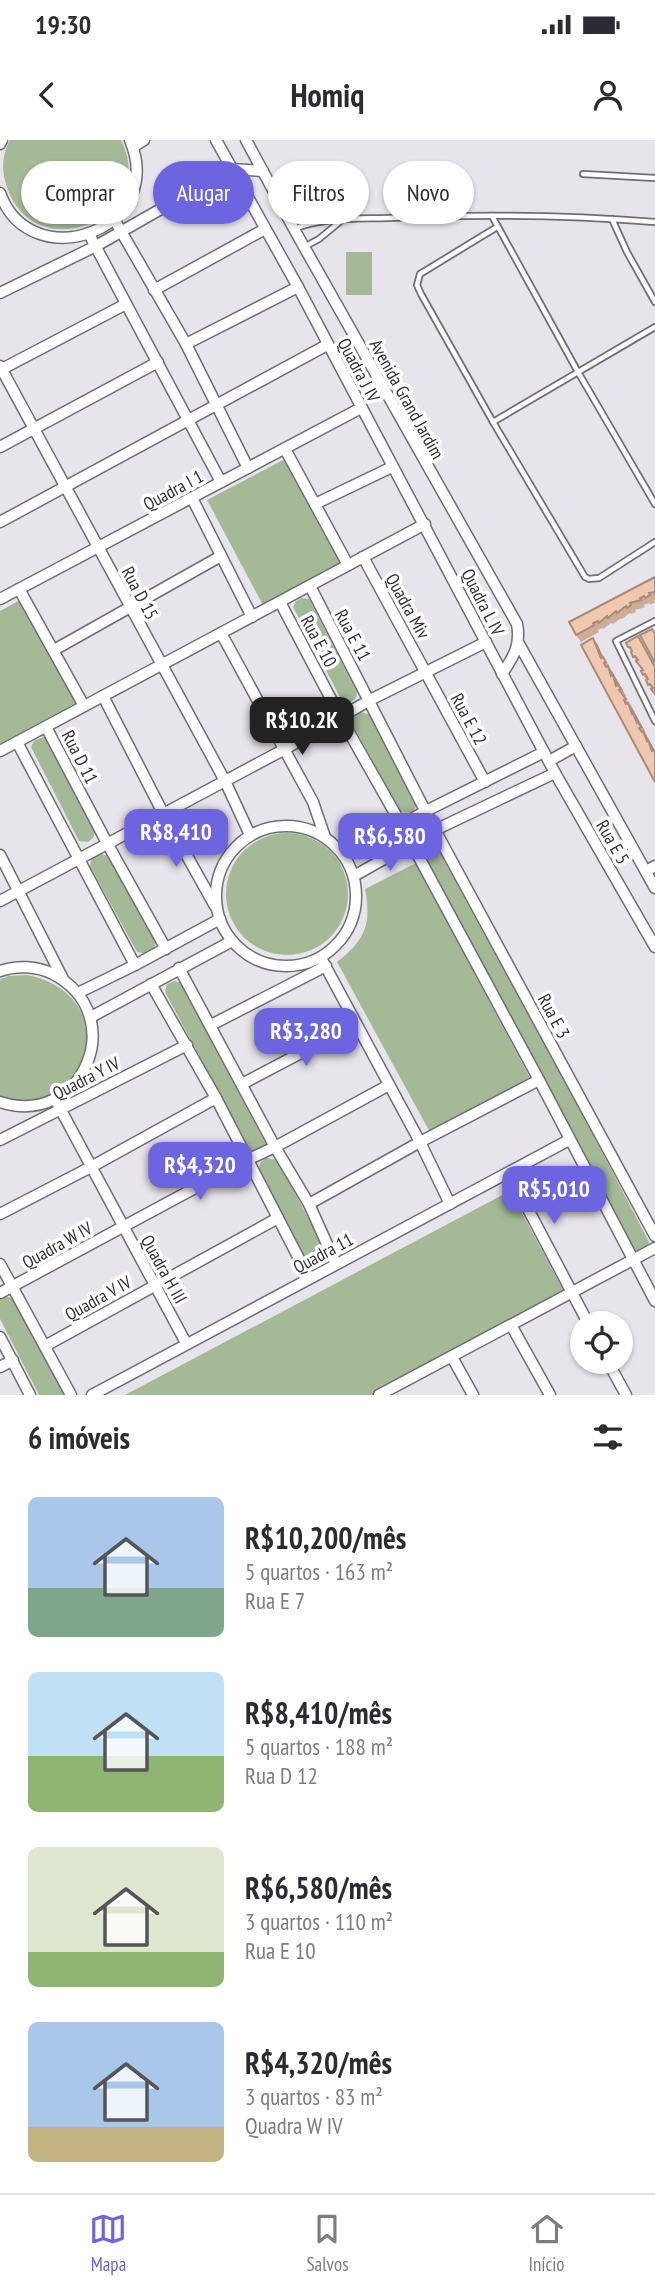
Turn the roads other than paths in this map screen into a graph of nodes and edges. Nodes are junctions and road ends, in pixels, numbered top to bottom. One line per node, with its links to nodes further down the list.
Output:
1 (144, 140): 4 (street)
2 (216, 140): 6 (street, Quadra J IV)
3 (246, 140): 8 (street, Avenida Grand Jardim)
4 (131, 143): 5 (street)
5 (134, 161)
6 (227, 161)
7 (254, 170): 8 (street)
8 (263, 171): 25 (street, Avenida Grand Jardim)
9 (583, 174): 10 (lane)
10 (655, 178)
11 (0, 193): 13 (street)
12 (254, 210): 24 (street, Quadra J IV)
13 (5, 213): 27 (street)
14 (153, 213): 26 (street)
15 (492, 216): 16 (lane); 17 (lane); 23 (lane)
16 (369, 219)
17 (611, 219): 18 (lane); 33 (lane)
18 (655, 222)
19 (106, 224): 27 (street)
20 (117, 224): 26 (street)
21 (306, 224): 25 (lane)
22 (338, 224): 29 (lane)
23 (497, 227): 40 (lane); 44 (lane)
24 (265, 229): 30 (street, Quadra J IV); 31 (street)
25 (294, 229): 29 (street, Avenida Grand Jardim)
26 (121, 231): 28 (street); 31 (street)
27 (89, 234): 28 (street)
28 (96, 246): 32 (street); 34 (street)
29 (304, 247): 71 (street, Avenida Grand Jardim)
30 (298, 287): 36 (street); 37 (street, Quadra J IV)
31 (154, 290): 36 (street)
32 (0, 293)
33 (655, 302)
34 (126, 304): 38 (street); 39 (street)
35 (655, 327): 40 (lane)
36 (186, 344): 41 (street)
37 (327, 345): 41 (street); 42 (street, Quadra J IV)
38 (158, 362): 43 (street); 45 (street)
39 (1, 368): 45 (street, Rua D 15)
40 (578, 372): 44 (lane); 54 (lane)
41 (217, 405): 43 (street); 49 (street)
42 (362, 408): 47 (street, Quadra I 1); 48 (street, Quadra J IV)
43 (188, 421): 50 (street); 51 (street)
44 (493, 422): 57 (lane)
45 (34, 428): 46 (street); 51 (street, Rua D 15)
46 (0, 447)
47 (285, 449): 49 (street, Quadra I 1); 53 (street)
48 (392, 467): 53 (street); 56 (street, Quadra L IV)
49 (248, 468): 50 (street, Quadra I 1)
50 (222, 482): 52 (street, Quadra I 1)
51 (66, 486): 55 (street); 58 (street, Rua D 15)
52 (192, 498): 58 (street, Quadra I 1); 59 (street)
53 (315, 504): 61 (street)
54 (655, 504)
55 (0, 522)
56 (425, 524): 60 (street); 70 (street, Quadra L IV)
57 (655, 542)
58 (97, 548): 63 (street, Quadra I 1); 66 (street, Rua D 15)
59 (221, 556): 66 (street); 67 (street)
60 (363, 557): 61 (street); 74 (street, Quadra Miv)
61 (348, 565): 62 (street)
62 (310, 586): 65 (street); 77 (street, Rua E 11)
63 (19, 589): 64 (street, Quadra I 1); 72 (street)
64 (0, 599)
65 (280, 601): 67 (street); 79 (street, Rua E 10)
66 (129, 606): 72 (street); 73 (street, Rua D 15)
67 (252, 617): 69 (street)
68 (655, 621): 80 (lane)
69 (221, 633): 73 (street); 84 (street)
70 (486, 642): 74 (street); 75 (street, Quadra L IV)
71 (519, 644): 75 (street); 83 (street, Avenida Grand Jardim)
72 (54, 650): 78 (street)
73 (160, 666): 76 (street); 88 (street, Rua D 15)
74 (426, 671): 77 (street); 89 (street, Rua E 12)
75 (502, 674): 86 (street, Quadra L IV)
76 (103, 696): 78 (street); 91 (street)
77 (370, 700): 79 (street); 90 (street, Rua E 11)
78 (84, 706): 81 (street)
79 (341, 718): 84 (street); 92 (street, Rua E 10)
80 (655, 721)
81 (46, 727): 82 (street); 96 (street, Rua D 11)
82 (17, 742): 85 (street); 100 (street)
83 (576, 746): 86 (street); 101 (street, Avenida Grand Jardim)
84 (285, 749): 88 (street); 95 (street)
85 (0, 751)
86 (547, 756): 87 (street, Rua E 5); 89 (street)
87 (555, 773): 93 (street); 108 (street, Rua E 5)
88 (225, 781): 91 (street); 94 (street, Rua D 15)
89 (485, 782): 90 (street)
90 (426, 811): 92 (street); 93 (street, Rua E 3)
91 (163, 813): 96 (street); 106 (street)
92 (401, 824): 97 (street, Rua E 10); 99 (street)
93 (435, 830): 97 (street); 139 (street, Rua E 3)
94 (250, 835): 95 (street); 106 (street)
95 (325, 837): 99 (street)
96 (107, 843): 100 (street); 109 (street, Rua D 11)
97 (411, 843): 102 (street); 121 (street, Rua E 10)
98 (0, 855): 104 (street)
99 (344, 856): 102 (street)
100 (78, 858): 104 (street); 111 (street)
101 (650, 869): 103 (street, Avenida Grand Jardim)
102 (354, 876): 110 (street)
103 (655, 888)
104 (20, 891): 105 (street); 114 (street)
105 (0, 901)
106 (218, 914): 107 (street); 109 (street)
107 (232, 941): 110 (street); 112 (street)
108 (655, 947)
109 (166, 949): 111 (street)
110 (324, 962): 118 (street); 119 (street)
111 (135, 965): 116 (street)
112 (179, 968): 115 (street); 119 (street)
113 (0, 971): 114 (street)
114 (64, 980): 116 (street)
115 (152, 984): 117 (street); 120 (street)
116 (78, 993): 117 (street)
117 (91, 1017): 126 (street)
118 (356, 1024): 122 (street); 123 (street)
119 (211, 1025): 122 (street)
120 (187, 1045): 124 (street); 126 (street, Quadra Y IV)
121 (539, 1080): 128 (street, Rua E 10); 129 (street)
122 (242, 1084): 130 (street)
123 (389, 1085): 129 (street); 130 (street, Quadra W IV)
124 (216, 1098): 131 (street); 132 (street)
125 (0, 1102): 126 (street)
126 (58, 1104): 127 (street, Quadra Y IV); 132 (street, Quadra H III)
127 (0, 1140)
128 (569, 1140): 133 (street, Quadra 11); 141 (street, Rua E 10)
129 (420, 1142): 134 (street); 135 (street)
130 (275, 1147): 131 (street, Quadra W IV); 134 (street)
131 (247, 1160): 137 (street); 138 (street, Quadra W IV)
132 (91, 1167): 136 (street); 138 (street, Quadra H III)
133 (509, 1173): 135 (street, Quadra 11); 148 (street)
134 (309, 1204): 143 (street)
135 (450, 1204): 143 (street, Quadra 11)
136 (0, 1214)
137 (278, 1218): 144 (street); 145 (street, Quadra V IV)
138 (122, 1227): 145 (street, Quadra H III); 146 (street, Quadra W IV)
139 (655, 1236)
140 (655, 1248): 141 (street)
141 (634, 1259): 148 (street); 149 (street, Rua E 10)
142 (0, 1264): 146 (street)
143 (337, 1264): 144 (street, Quadra 11)
144 (309, 1278): 153 (street, Quadra 11)
145 (155, 1285): 153 (street, Quadra H III); 154 (street, Quadra V IV)
146 (13, 1288): 147 (street, Quadra W IV); 154 (street)
147 (0, 1293)
148 (571, 1293): 150 (street); 151 (street)
149 (655, 1300)
150 (581, 1311)
151 (511, 1325): 155 (street); 165 (street)
152 (0, 1336): 156 (street)
153 (186, 1343): 162 (street, Quadra 11)
154 (44, 1346): 161 (street)
155 (452, 1357): 159 (street); 164 (street)
156 (13, 1360): 157 (street); 160 (street)
157 (0, 1367)
158 (615, 1374): 166 (street)
159 (398, 1391): 163 (street)
160 (30, 1395)
161 (71, 1395)
162 (92, 1395)
163 (379, 1395)
164 (473, 1395)
165 (550, 1395)
166 (626, 1395)

